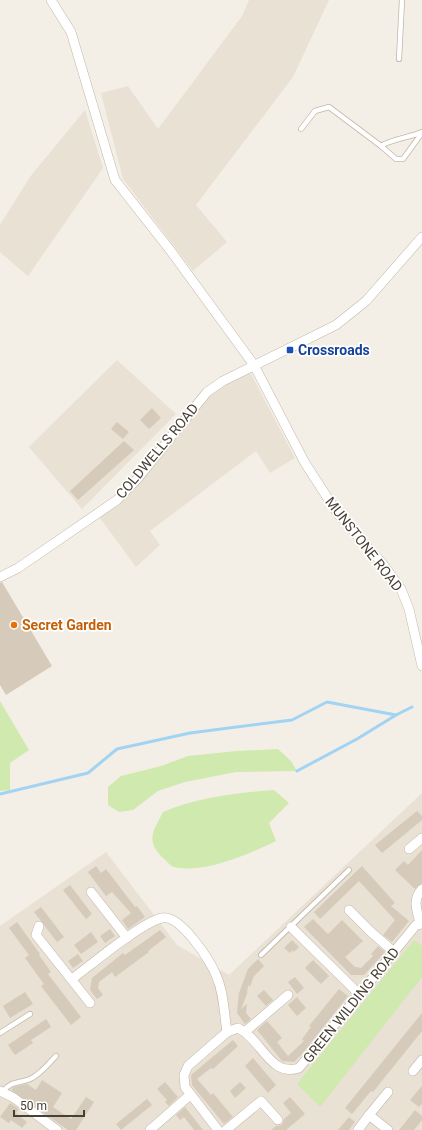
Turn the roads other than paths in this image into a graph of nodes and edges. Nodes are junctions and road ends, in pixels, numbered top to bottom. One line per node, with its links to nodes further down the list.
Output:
1 (51, 0): 8 (street, MUNSTONE ROAD)
2 (402, 0): 3 (lane)
3 (398, 59)
4 (301, 128): 6 (lane)
5 (422, 133): 6 (lane); 6 (lane)
6 (382, 146)
7 (422, 237): 8 (street, COLDWELLS ROAD)
8 (254, 365): 9 (street, COLDWELLS ROAD); 10 (street, MUNSTONE ROAD)
9 (0, 577)
10 (422, 666)
11 (422, 838): 12 (street)
12 (409, 848)
13 (349, 870): 19 (lane)
14 (422, 889): 17 (street)
15 (91, 892): 20 (street)
16 (349, 910): 21 (street)
17 (421, 924): 21 (street, GREEN WILDING ROAD)
18 (39, 926): 23 (street)
19 (291, 927): 22 (lane); 24 (street)
20 (128, 938): 23 (street); 29 (street)
21 (394, 952): 24 (street, GREEN WILDING ROAD)
22 (262, 955)
23 (72, 979): 26 (street)
24 (359, 994): 28 (street, GREEN WILDING ROAD)
25 (288, 995): 28 (street)
26 (90, 1003)
27 (30, 1014): 30 (lane)
28 (246, 1031): 29 (street)
29 (226, 1032): 36 (street)
30 (0, 1033)
31 (56, 1056): 34 (lane)
32 (422, 1060): 33 (street)
33 (413, 1071)
34 (1, 1091): 39 (street)
35 (388, 1092): 37 (street)
36 (190, 1095): 40 (street); 41 (street)
37 (369, 1115): 43 (street); 44 (street)
38 (278, 1120): 42 (street)
39 (57, 1130)
40 (150, 1130)
41 (218, 1130)
42 (226, 1130)
43 (358, 1130)
44 (388, 1130)

